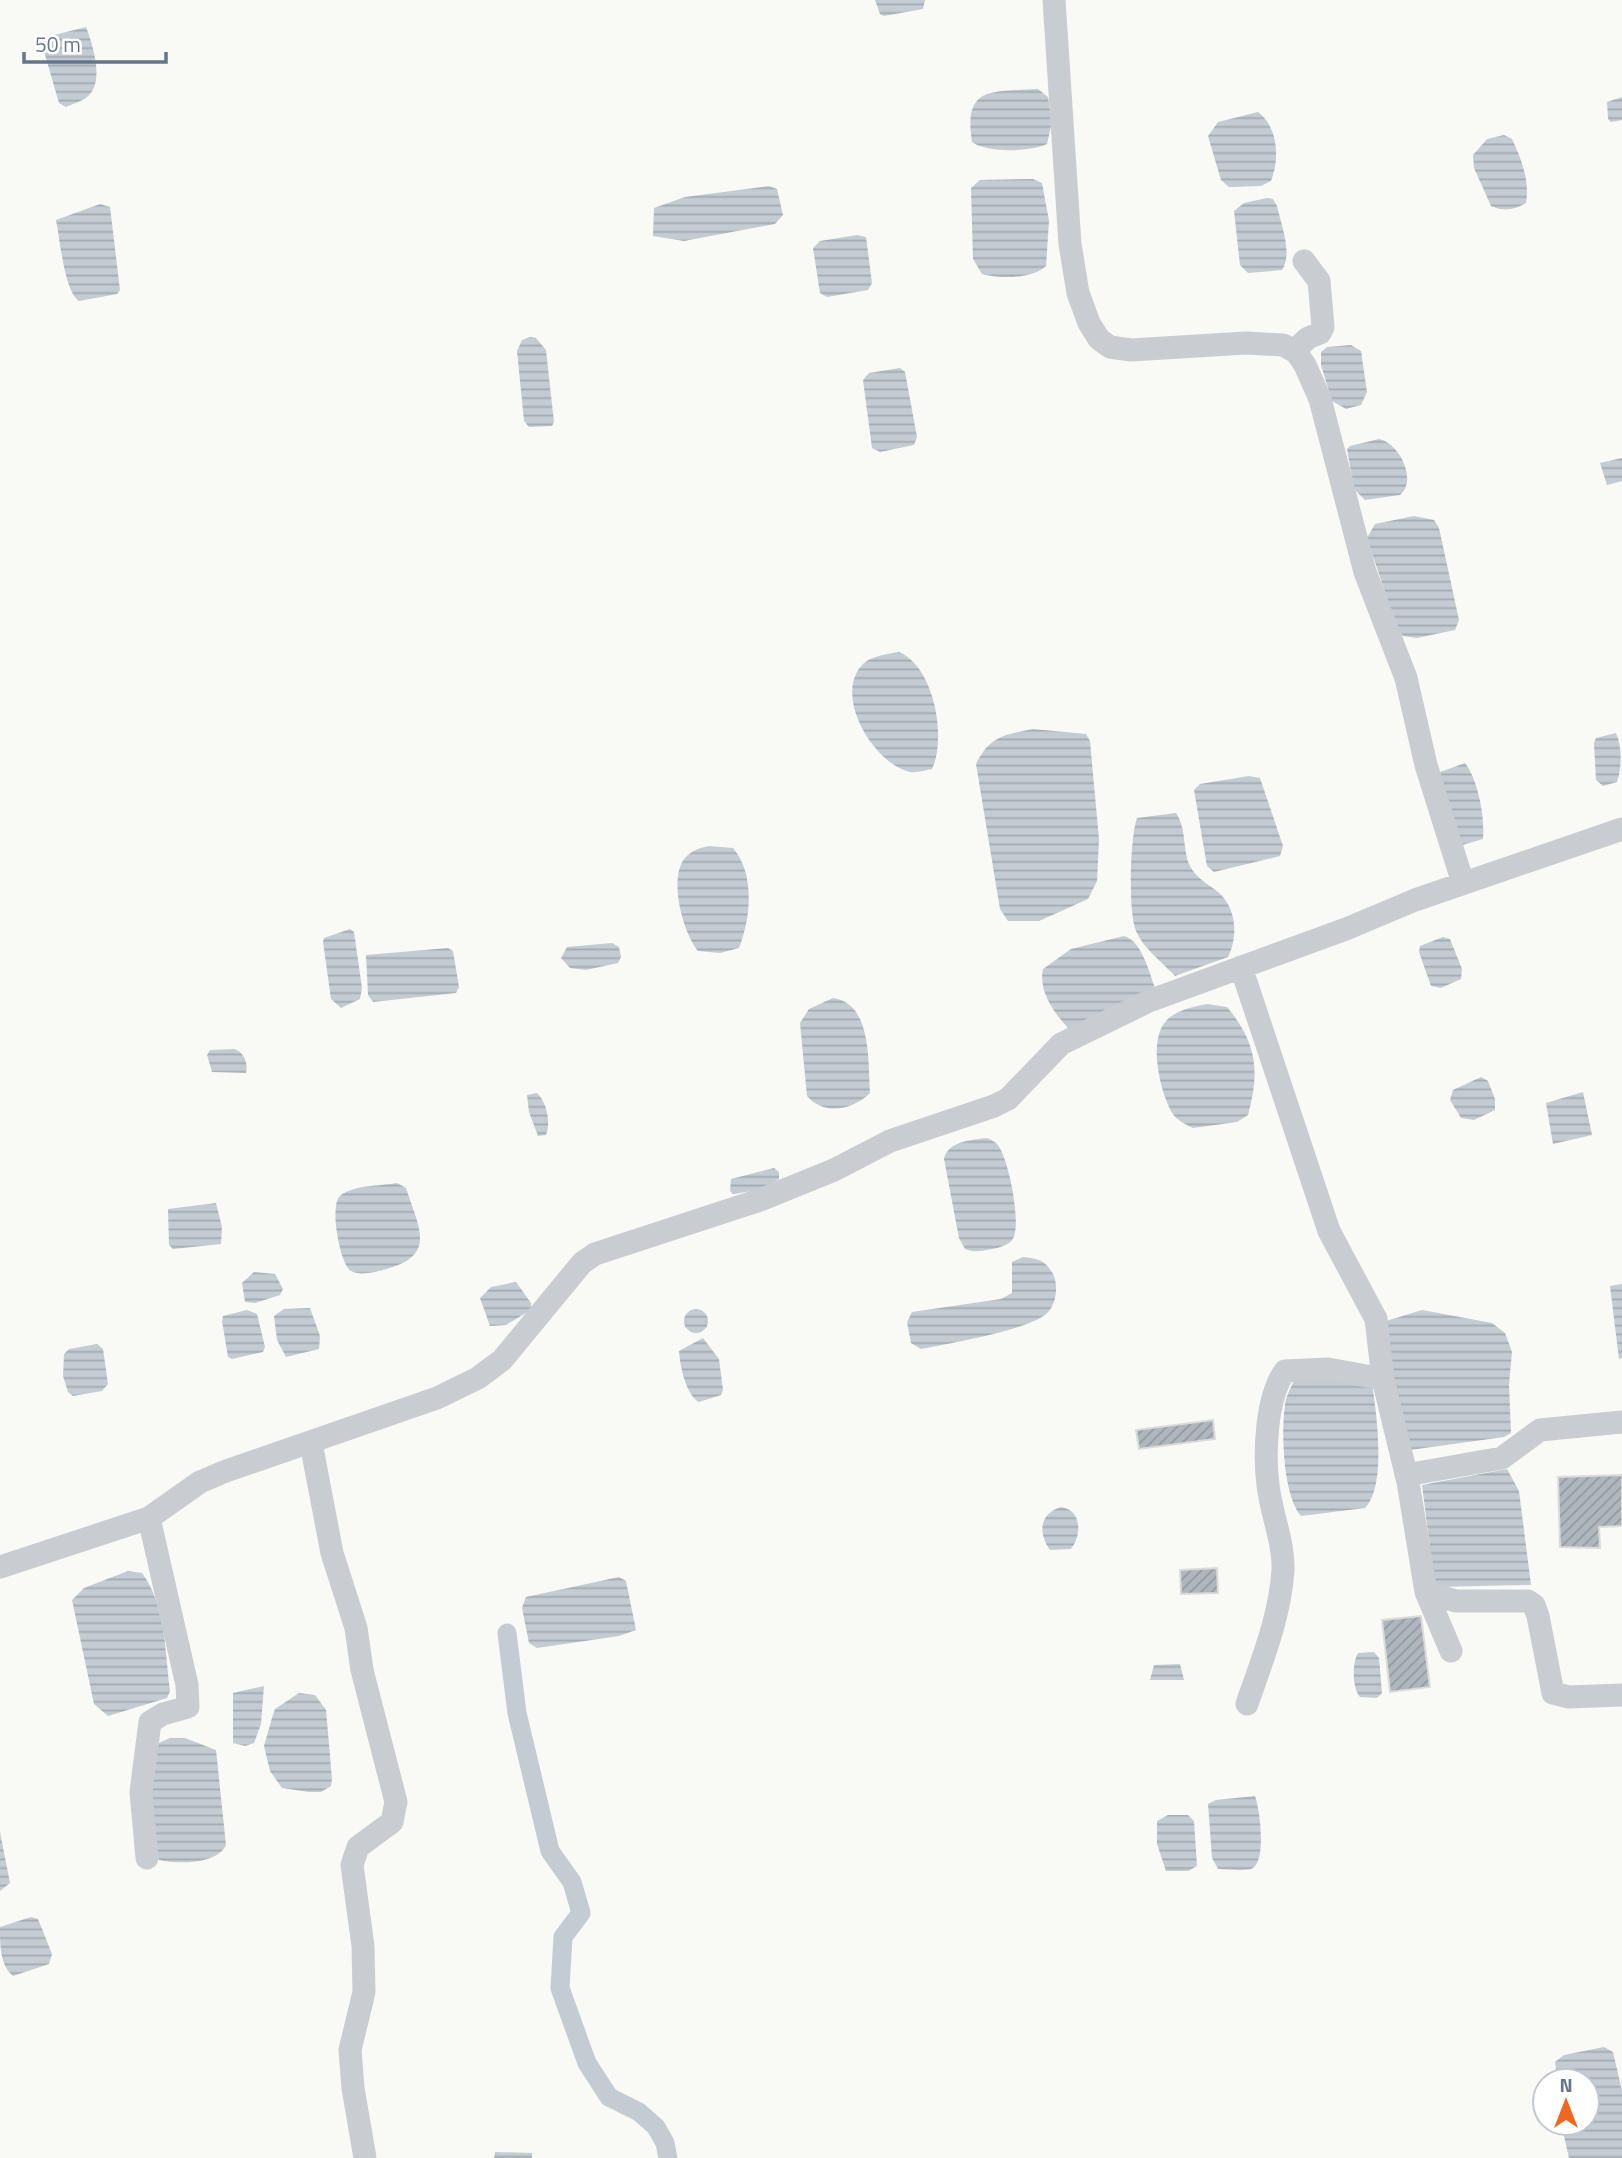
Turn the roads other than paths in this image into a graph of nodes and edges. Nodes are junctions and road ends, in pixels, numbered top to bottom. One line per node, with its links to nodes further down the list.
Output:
1 (1054, 0): 3 (street)
2 (1304, 261): 3 (street)
3 (1294, 351): 5 (street)
4 (1622, 828): 5 (street)
5 (1463, 883): 6 (street)
6 (1241, 967): 7 (street); 9 (street)
7 (1383, 1379): 10 (street); 16 (street)
8 (1622, 1422): 10 (street)
9 (311, 1443): 11 (street); 18 (street)
10 (1406, 1475): 13 (street)
11 (149, 1518): 12 (street); 17 (street)
12 (0, 1567)
13 (1426, 1592): 14 (street); 15 (street)
14 (1451, 1651)
15 (1622, 1695)
16 (1247, 1704)
17 (147, 1858)
18 (365, 2158)

